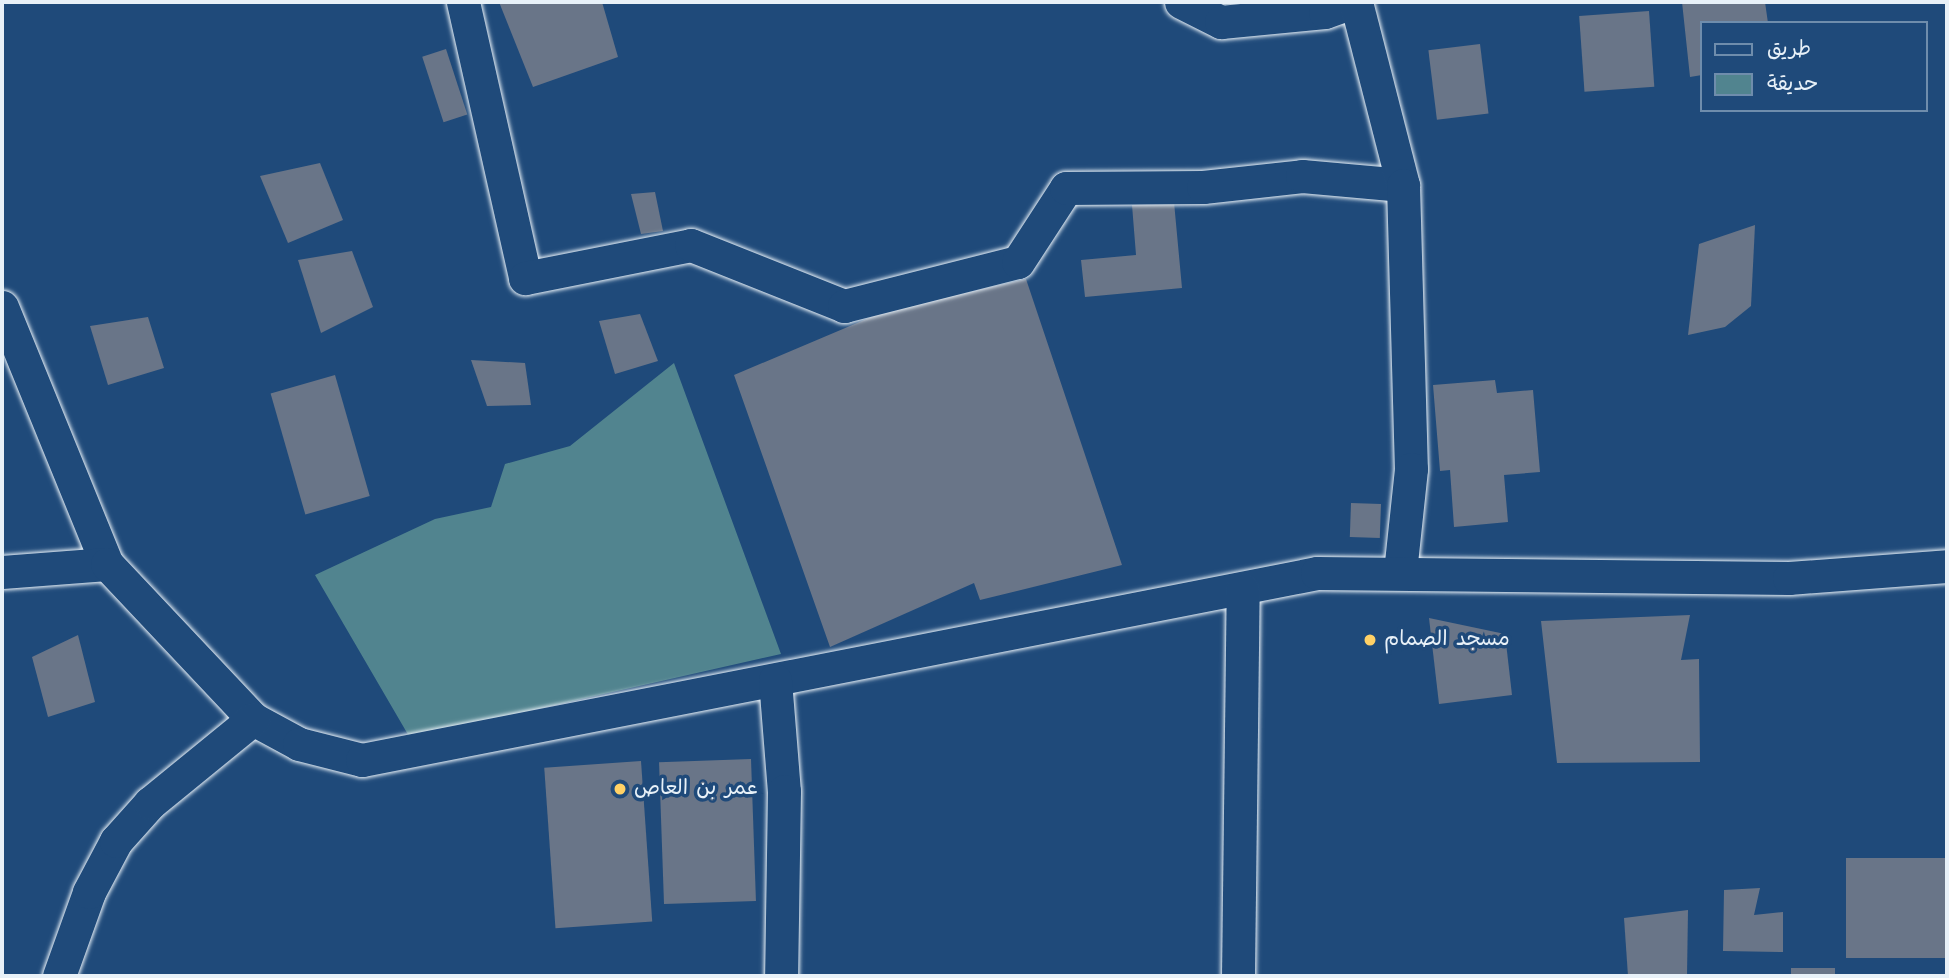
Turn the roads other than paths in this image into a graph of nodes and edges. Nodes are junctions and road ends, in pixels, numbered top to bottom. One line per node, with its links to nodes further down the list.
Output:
1 (463, 2): 4 (street)
2 (1181, 2): 3 (street)
3 (1354, 2): 4 (street)
4 (1403, 185): 9 (street)
5 (2, 307): 6 (street)
6 (107, 564): 8 (street); 12 (street)
7 (1947, 566): 9 (street)
8 (2, 572)
9 (1400, 572): 10 (street)
10 (1243, 589): 11 (street); 15 (street)
11 (775, 680): 12 (street); 14 (street)
12 (253, 719): 13 (street)
13 (59, 976)
14 (781, 976)
15 (1238, 976)

